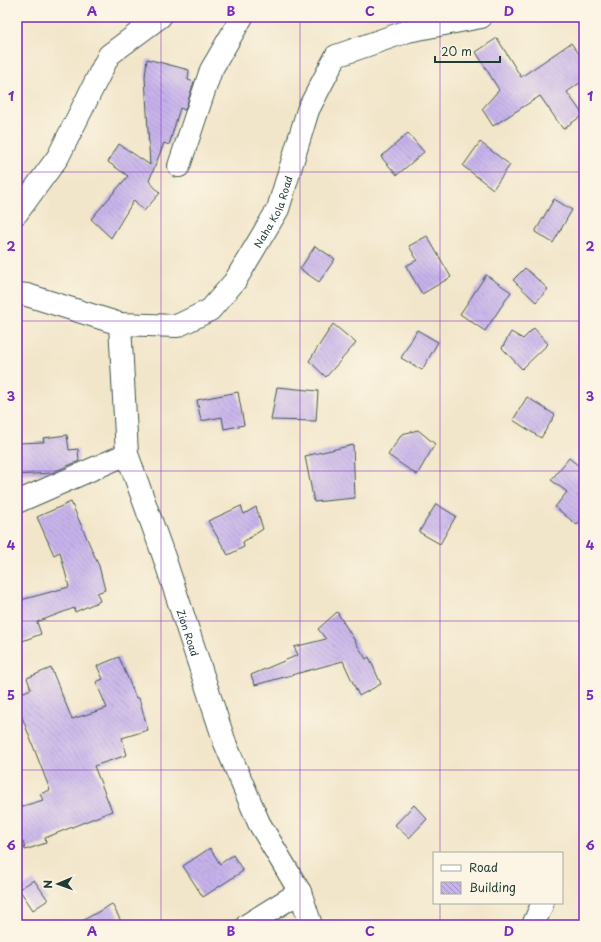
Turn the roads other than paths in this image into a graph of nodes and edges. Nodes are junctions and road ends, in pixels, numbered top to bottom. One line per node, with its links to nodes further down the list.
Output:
1 (160, 17): 5 (street)
2 (242, 17): 4 (street)
3 (481, 17): 7 (street, Naha Kola Road)
4 (179, 166)
5 (17, 213)
6 (17, 294): 7 (street, Naha Kola Road)
7 (120, 324): 8 (street, Zion Road)
8 (127, 454): 9 (street); 10 (street, Zion Road)
9 (17, 502)
10 (300, 892): 12 (street); 13 (street, Zion Road)
11 (542, 905): 14 (street)
12 (247, 925)
13 (311, 925)
14 (533, 925)

